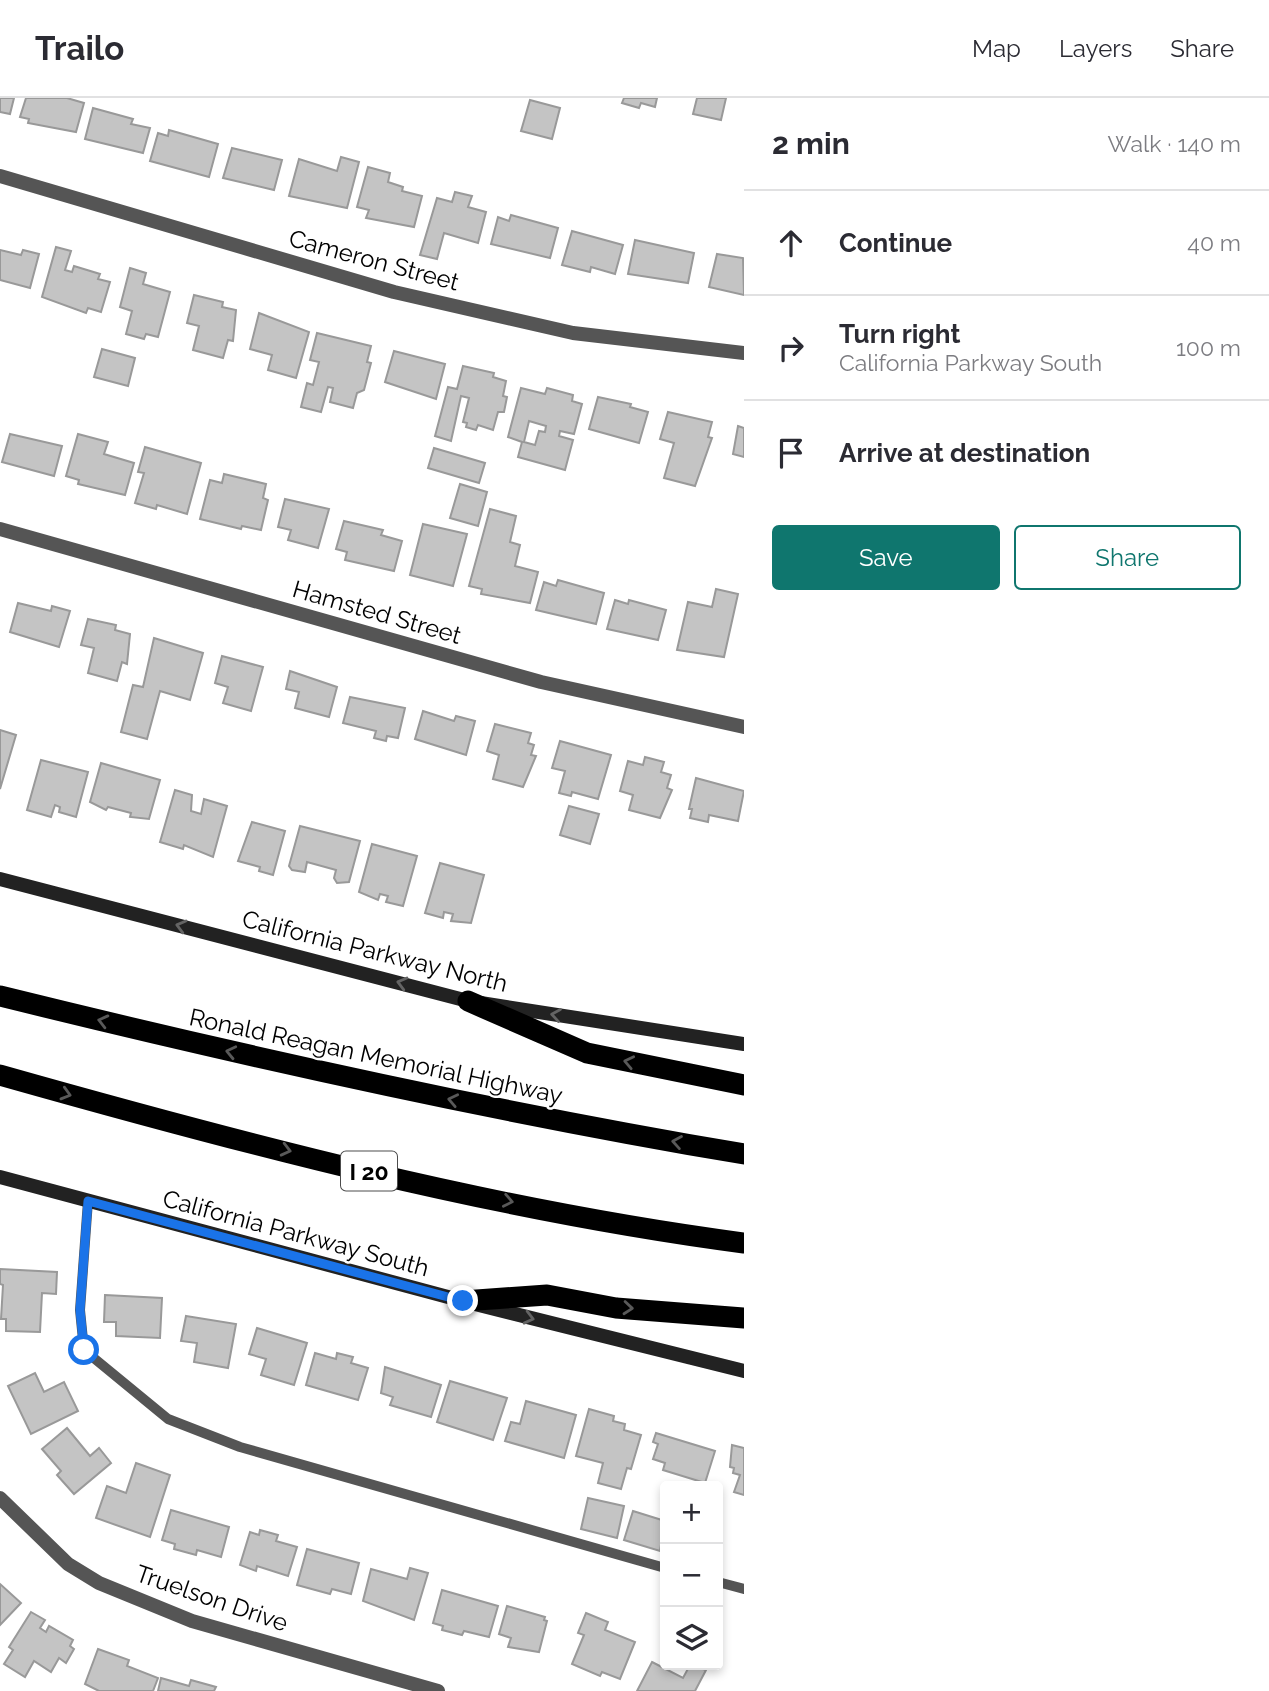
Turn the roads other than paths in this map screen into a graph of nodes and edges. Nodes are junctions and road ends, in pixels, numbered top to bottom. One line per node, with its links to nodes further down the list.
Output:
1 (0, 176): 2 (street, Cameron Street)
2 (744, 354)
3 (0, 529): 4 (street, Hamsted Street)
4 (744, 727)
5 (0, 879): 7 (main road, California Parkway North, one-way to 5)
6 (0, 996): 11 (highway, Ronald Reagan Memorial Highway, one-way to 6)
7 (468, 1001): 8 (main road, California Parkway North, one-way to 7); 10 (highway, one-way to 7)
8 (744, 1044)
9 (0, 1075): 14 (highway, I 20, one-way to 14)
10 (744, 1085)
11 (744, 1154)
12 (0, 1177): 13 (main road, California Parkway South)
13 (88, 1201): 15 (main road, California Parkway South); 19 (lane)
14 (744, 1243)
15 (463, 1301): 16 (highway, one-way to 16); 17 (main road, California Parkway South, one-way to 17)
16 (744, 1318)
17 (744, 1371)
18 (0, 1498): 22 (street, Truelson Drive)
19 (660, 1566)
20 (723, 1583): 21 (lane)
21 (744, 1589)
22 (438, 1691)

